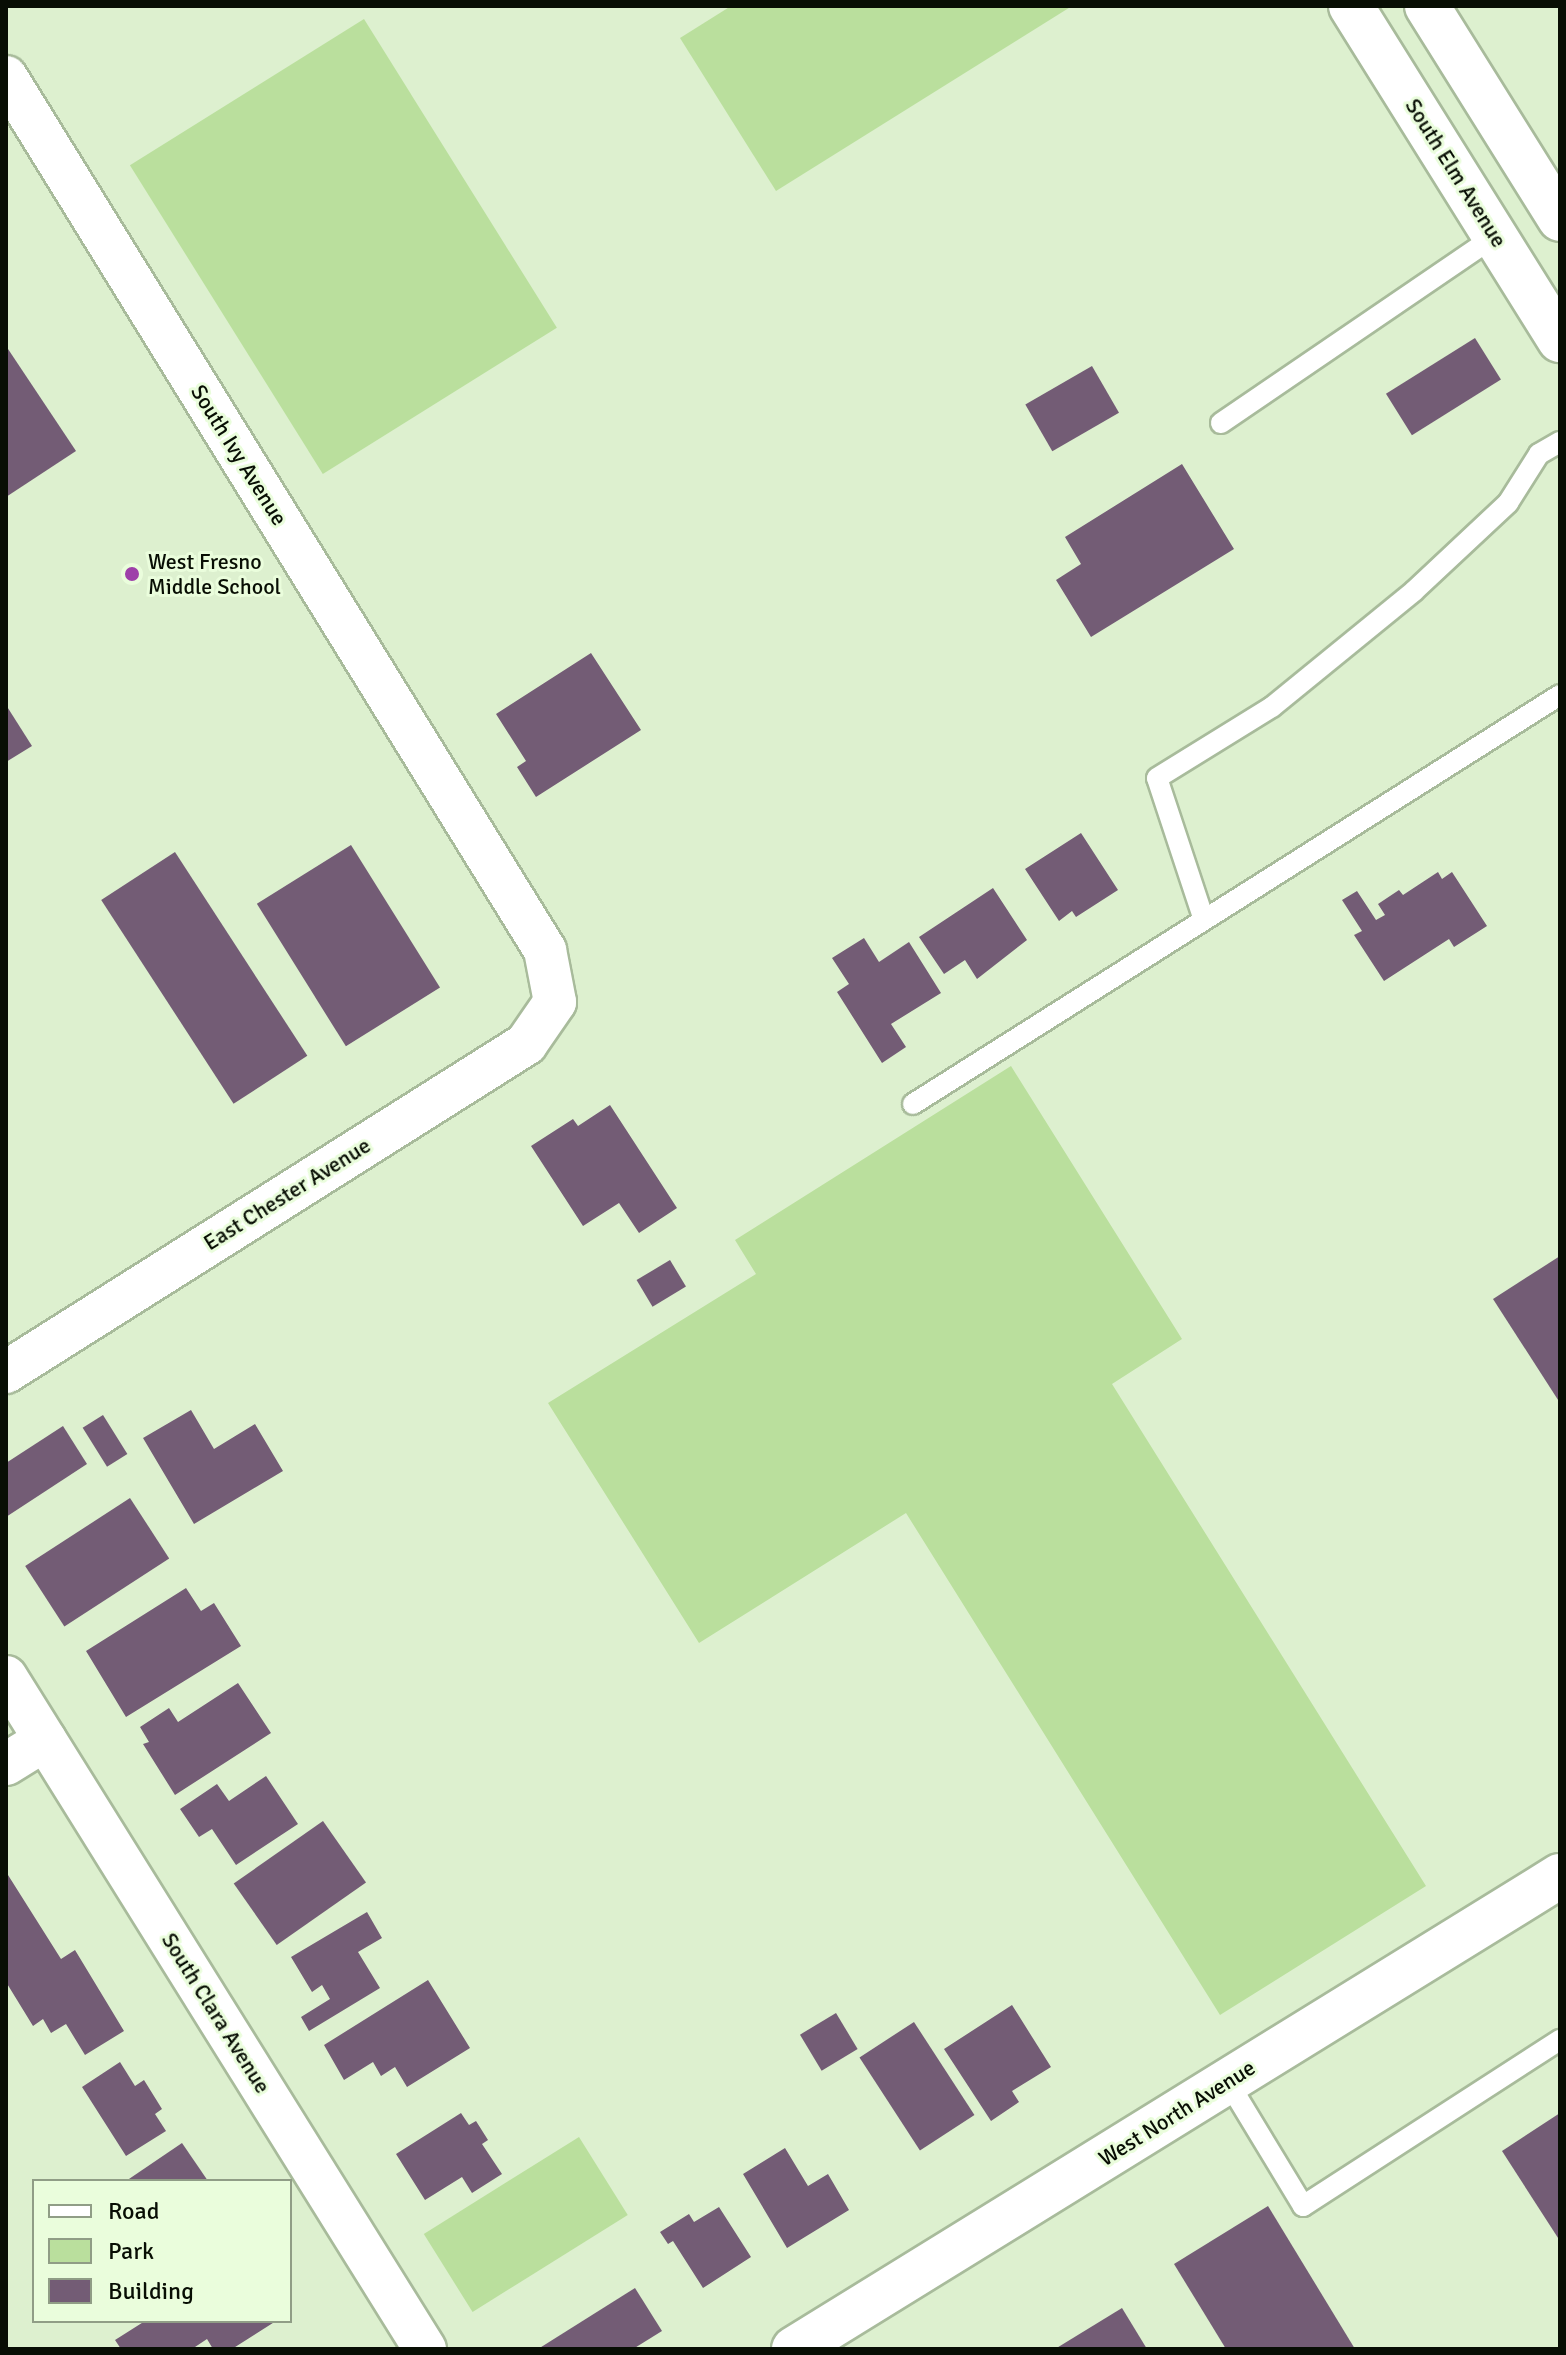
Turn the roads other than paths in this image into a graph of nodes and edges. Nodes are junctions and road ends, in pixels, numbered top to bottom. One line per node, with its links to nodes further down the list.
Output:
1 (1351, 6): 5 (street, South Elm Avenue)
2 (1427, 6): 4 (street)
3 (6, 77): 11 (street, South Ivy Avenue)
4 (1560, 219)
5 (1495, 236): 6 (street, South Elm Avenue); 7 (lane)
6 (1560, 340)
7 (1221, 423)
8 (1560, 442): 10 (lane)
9 (1560, 695): 10 (lane)
10 (1203, 917): 12 (lane)
11 (555, 1002): 13 (street, East Chester Avenue)
12 (913, 1104)
13 (6, 1372)
14 (6, 1677): 15 (street, South Clara Avenue)
15 (45, 1740): 16 (street); 20 (street, South Clara Avenue)
16 (6, 1764)
17 (1560, 1878): 19 (street, West North Avenue)
18 (1560, 2040): 19 (lane)
19 (1228, 2082): 21 (street, West North Avenue)
20 (425, 2349)
21 (794, 2349)

